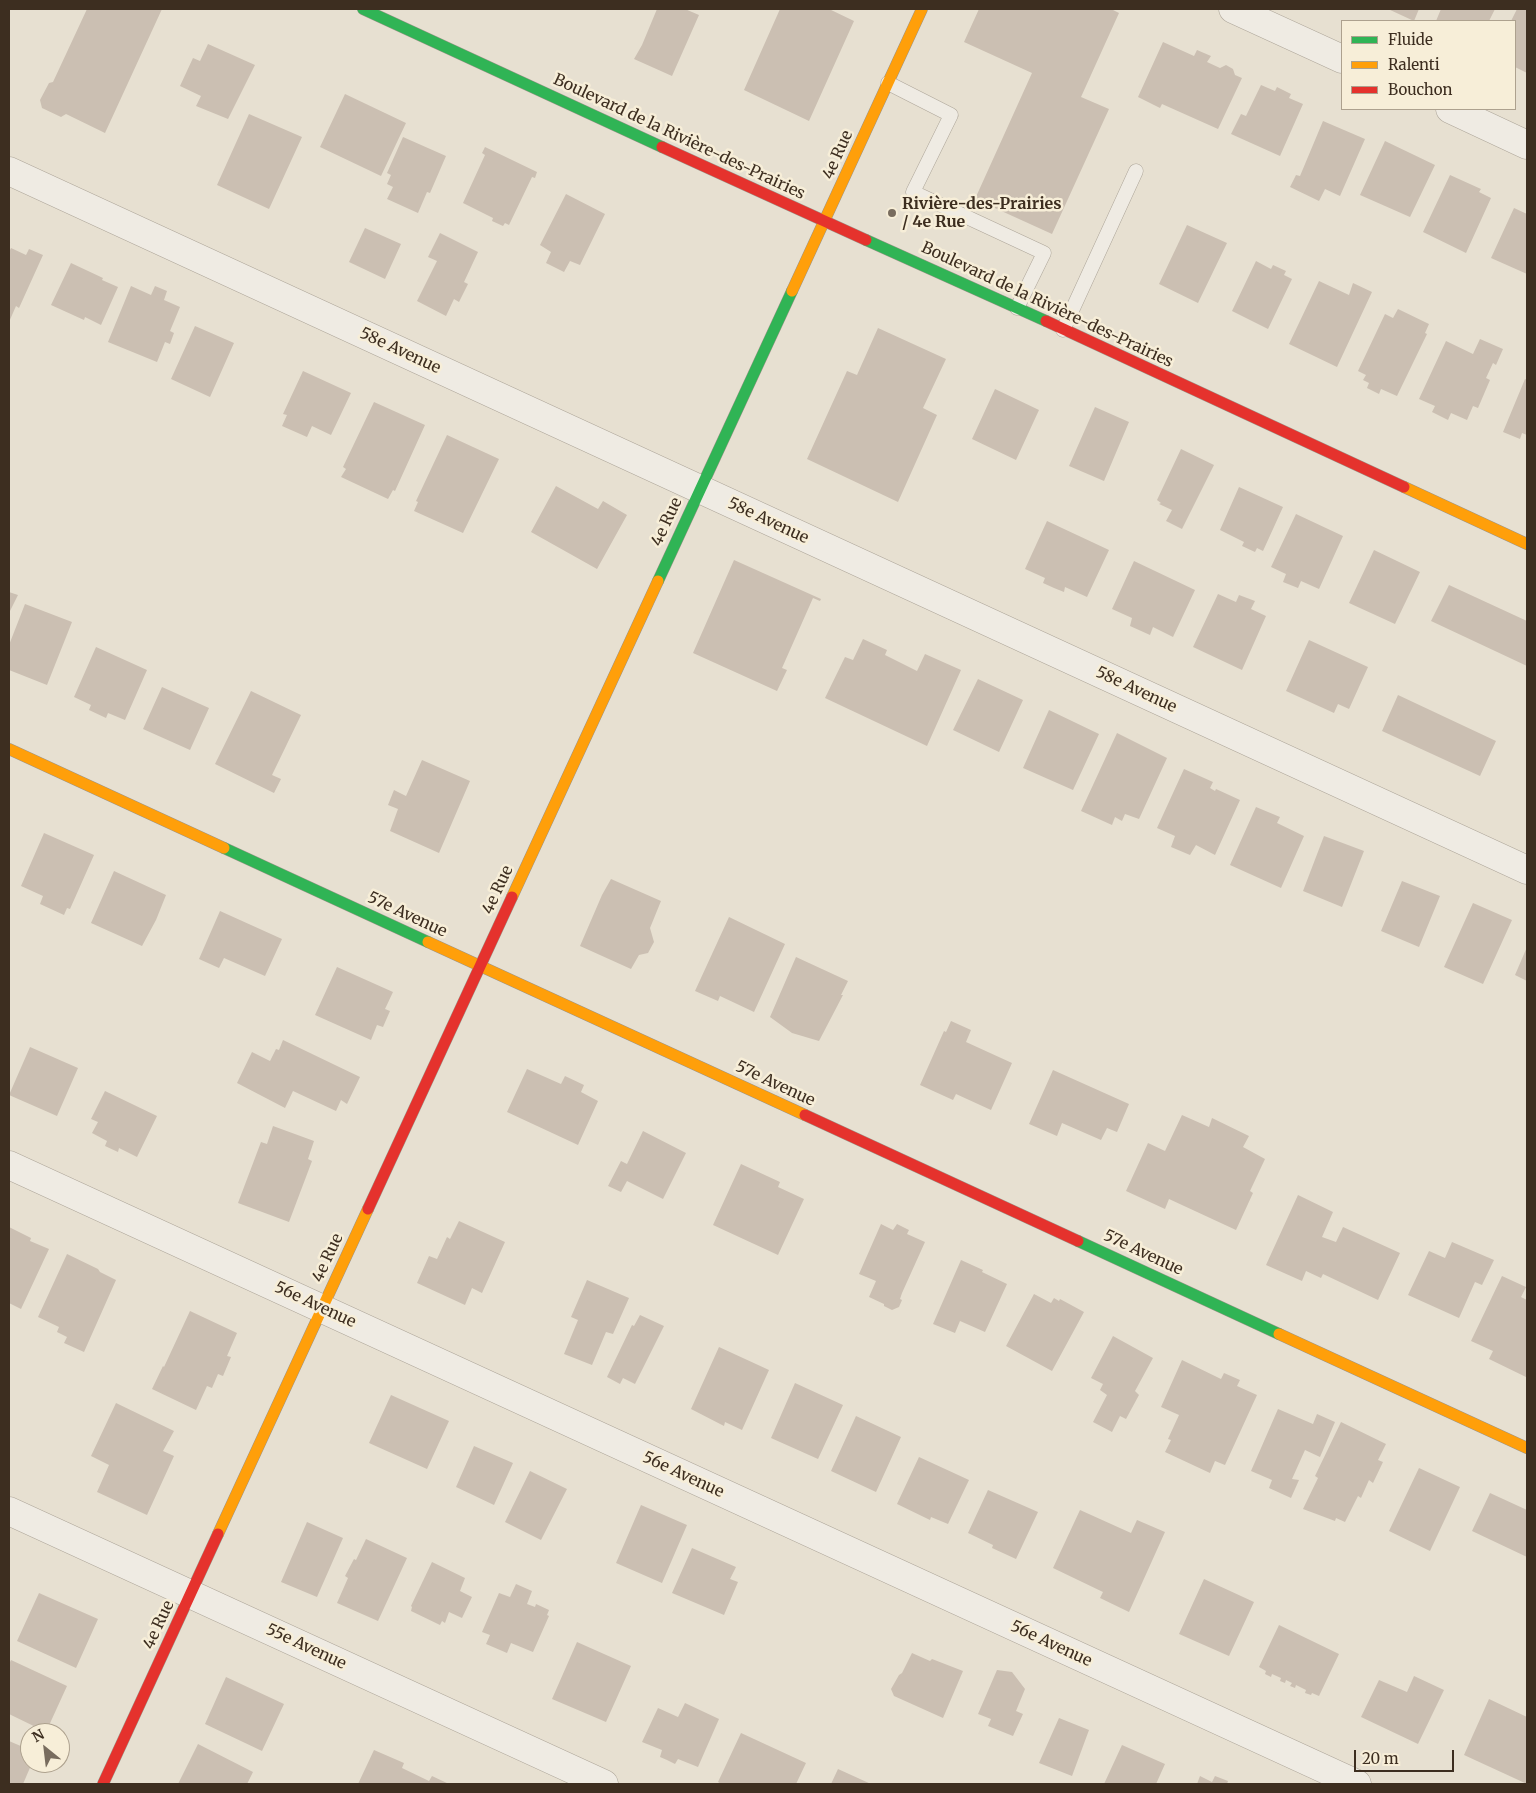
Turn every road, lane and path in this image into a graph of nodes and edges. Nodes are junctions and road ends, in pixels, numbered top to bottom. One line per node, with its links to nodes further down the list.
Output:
1 (363, 9): 10 (street, Boulevard de la Rivière-des-Prairies)
2 (922, 9): 5 (street, 4e Rue)
3 (1233, 9): 4 (street)
4 (1341, 59)
5 (888, 84): 10 (street, 4e Rue); 11 (lane)
6 (1452, 110): 7 (street)
7 (1527, 145)
8 (9, 171): 13 (street, 58e Avenue)
9 (1136, 171): 12 (lane)
10 (825, 222): 11 (street, Boulevard de la Rivière-des-Prairies); 13 (street, 4e Rue)
11 (1017, 308): 12 (street, Boulevard de la Rivière-des-Prairies)
12 (1063, 330): 14 (street, Boulevard de la Rivière-des-Prairies)
13 (700, 489): 16 (street, 58e Avenue); 17 (street, 4e Rue)
14 (1527, 544)
15 (9, 749): 17 (street, 57e Avenue)
16 (1527, 870)
17 (480, 966): 19 (street, 4e Rue); 20 (street, 57e Avenue)
18 (9, 1165): 19 (street, 56e Avenue)
19 (322, 1309): 22 (street, 4e Rue); 25 (street, 56e Avenue)
20 (1527, 1448)
21 (9, 1511): 22 (street, 55e Avenue)
22 (191, 1594): 23 (street, 4e Rue); 24 (street, 55e Avenue)
23 (103, 1784)
24 (604, 1784)
25 (1357, 1784)

